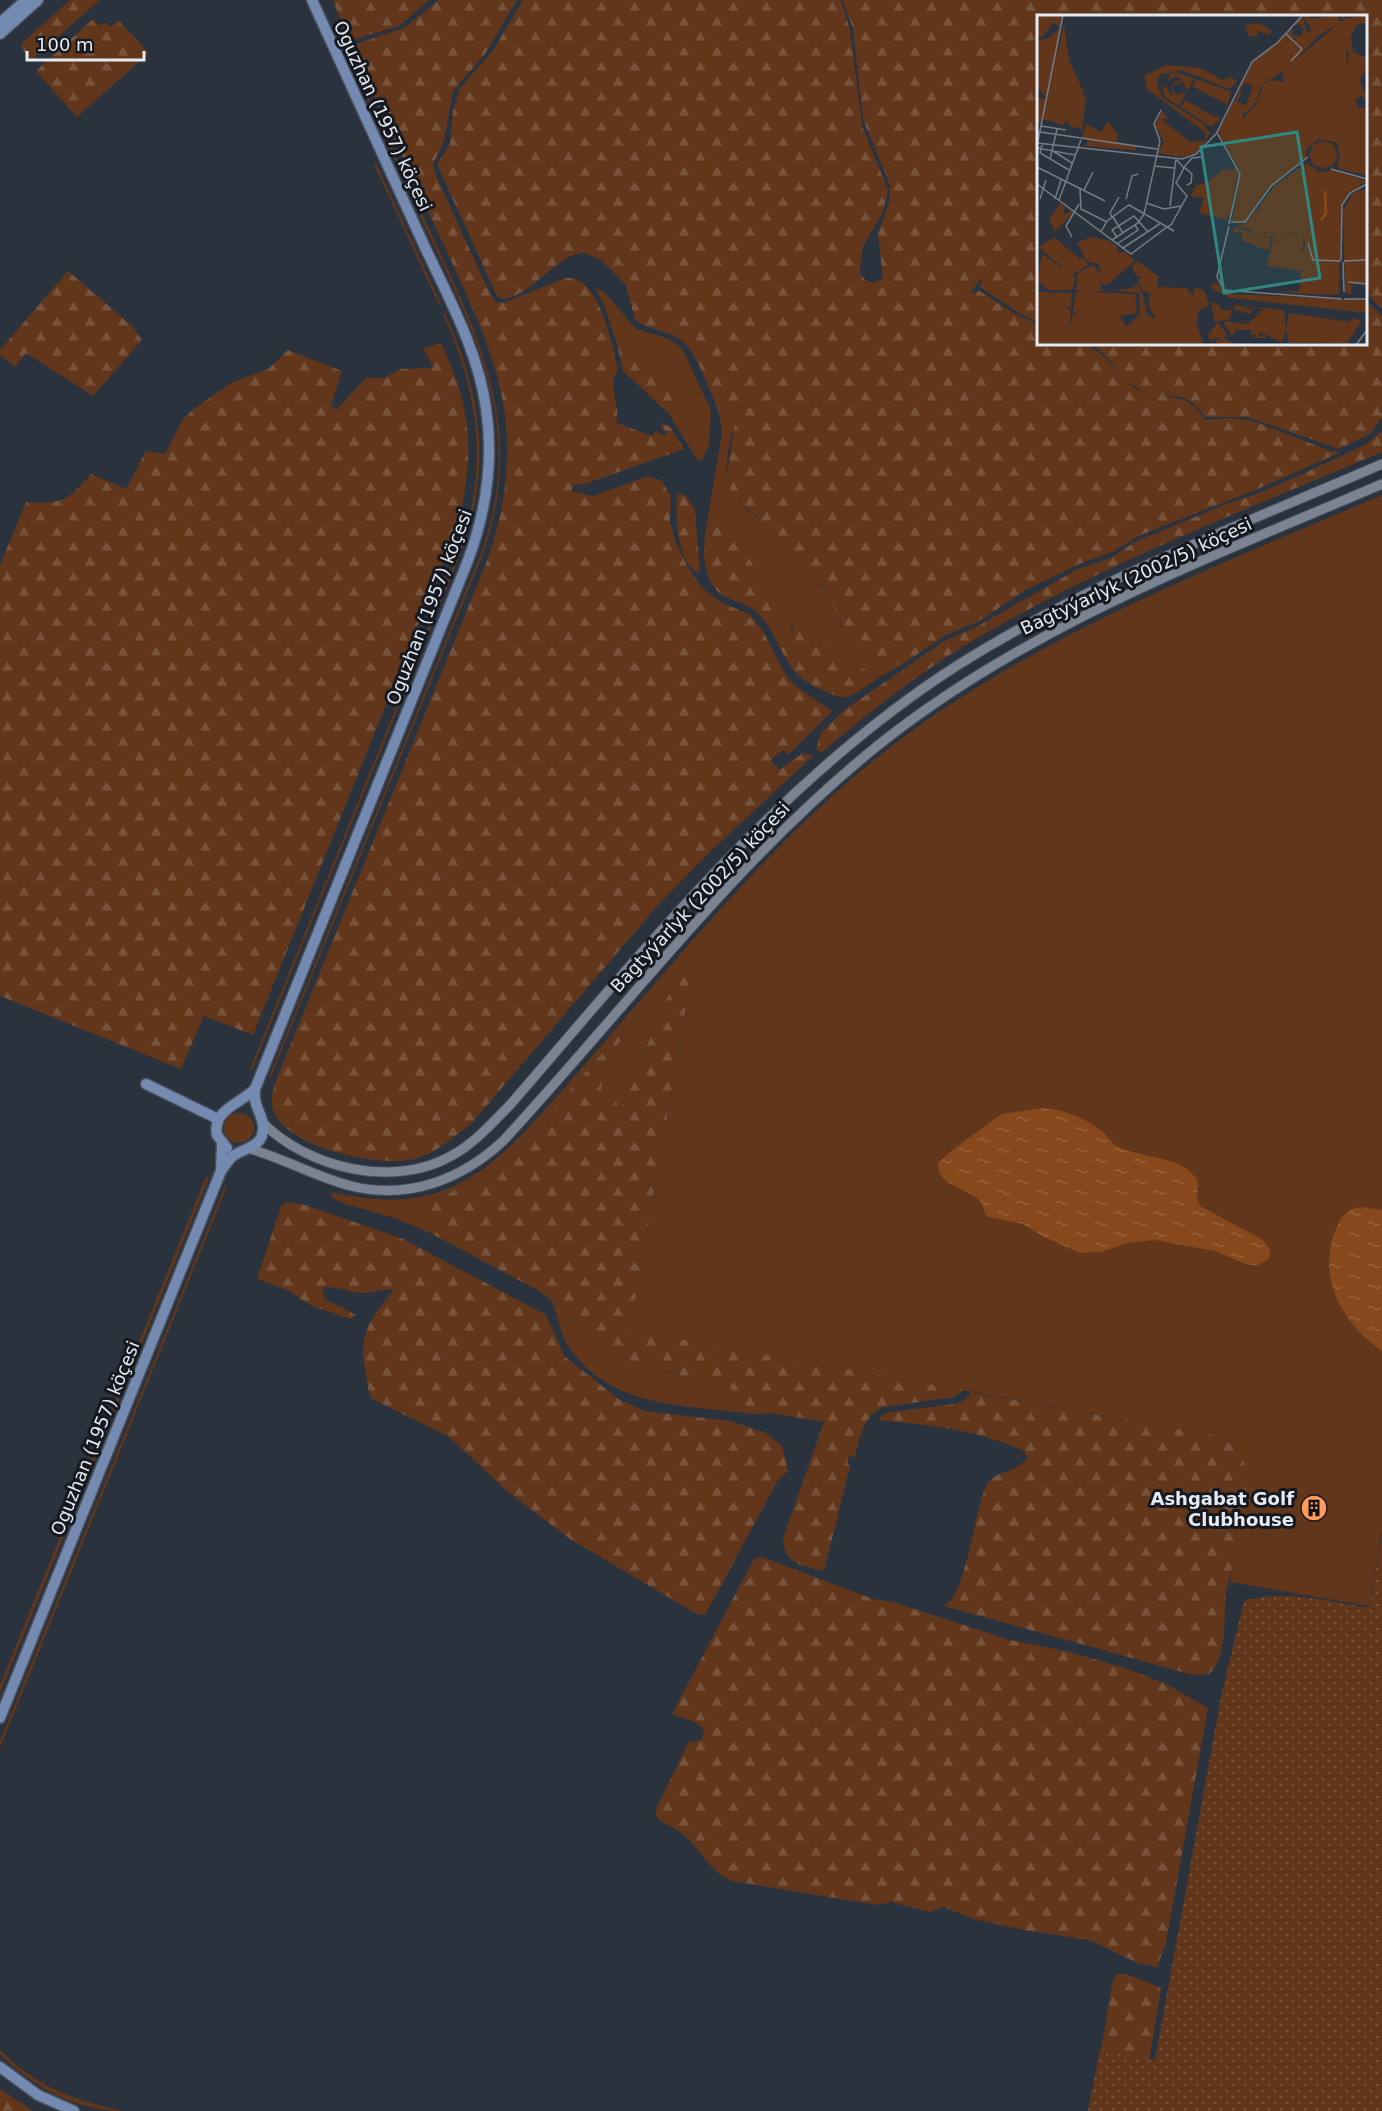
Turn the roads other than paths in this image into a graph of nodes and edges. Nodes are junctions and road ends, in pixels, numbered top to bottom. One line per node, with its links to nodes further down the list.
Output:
1 (26, 0): 4 (main road)
2 (39, 0): 5 (main road)
3 (312, 0): 9 (main road, Oguzhan (1957) köçesi)
4 (0, 23)
5 (0, 34)
6 (1382, 464): 11 (street, Bagtyýarlyk (2002/5) köçesi)
7 (1382, 484): 14 (street, Bagtyýarlyk (2002/5) köçesi)
8 (146, 1084): 12 (main road)
9 (255, 1089): 10 (main road); 11 (main road, Oguzhan (1957) köçesi)
10 (233, 1106): 11 (main road); 12 (main road)
11 (259, 1117): 14 (main road, Oguzhan (1957) köçesi)
12 (218, 1119): 13 (main road, Oguzhan (1957) köçesi)
13 (222, 1144): 14 (main road); 15 (main road, Oguzhan (1957) köçesi)
14 (246, 1150): 15 (main road, Oguzhan (1957) köçesi)
15 (221, 1171): 16 (main road, Oguzhan (1957) köçesi)
16 (0, 1718)
17 (0, 2067): 18 (main road)
18 (74, 2111)

